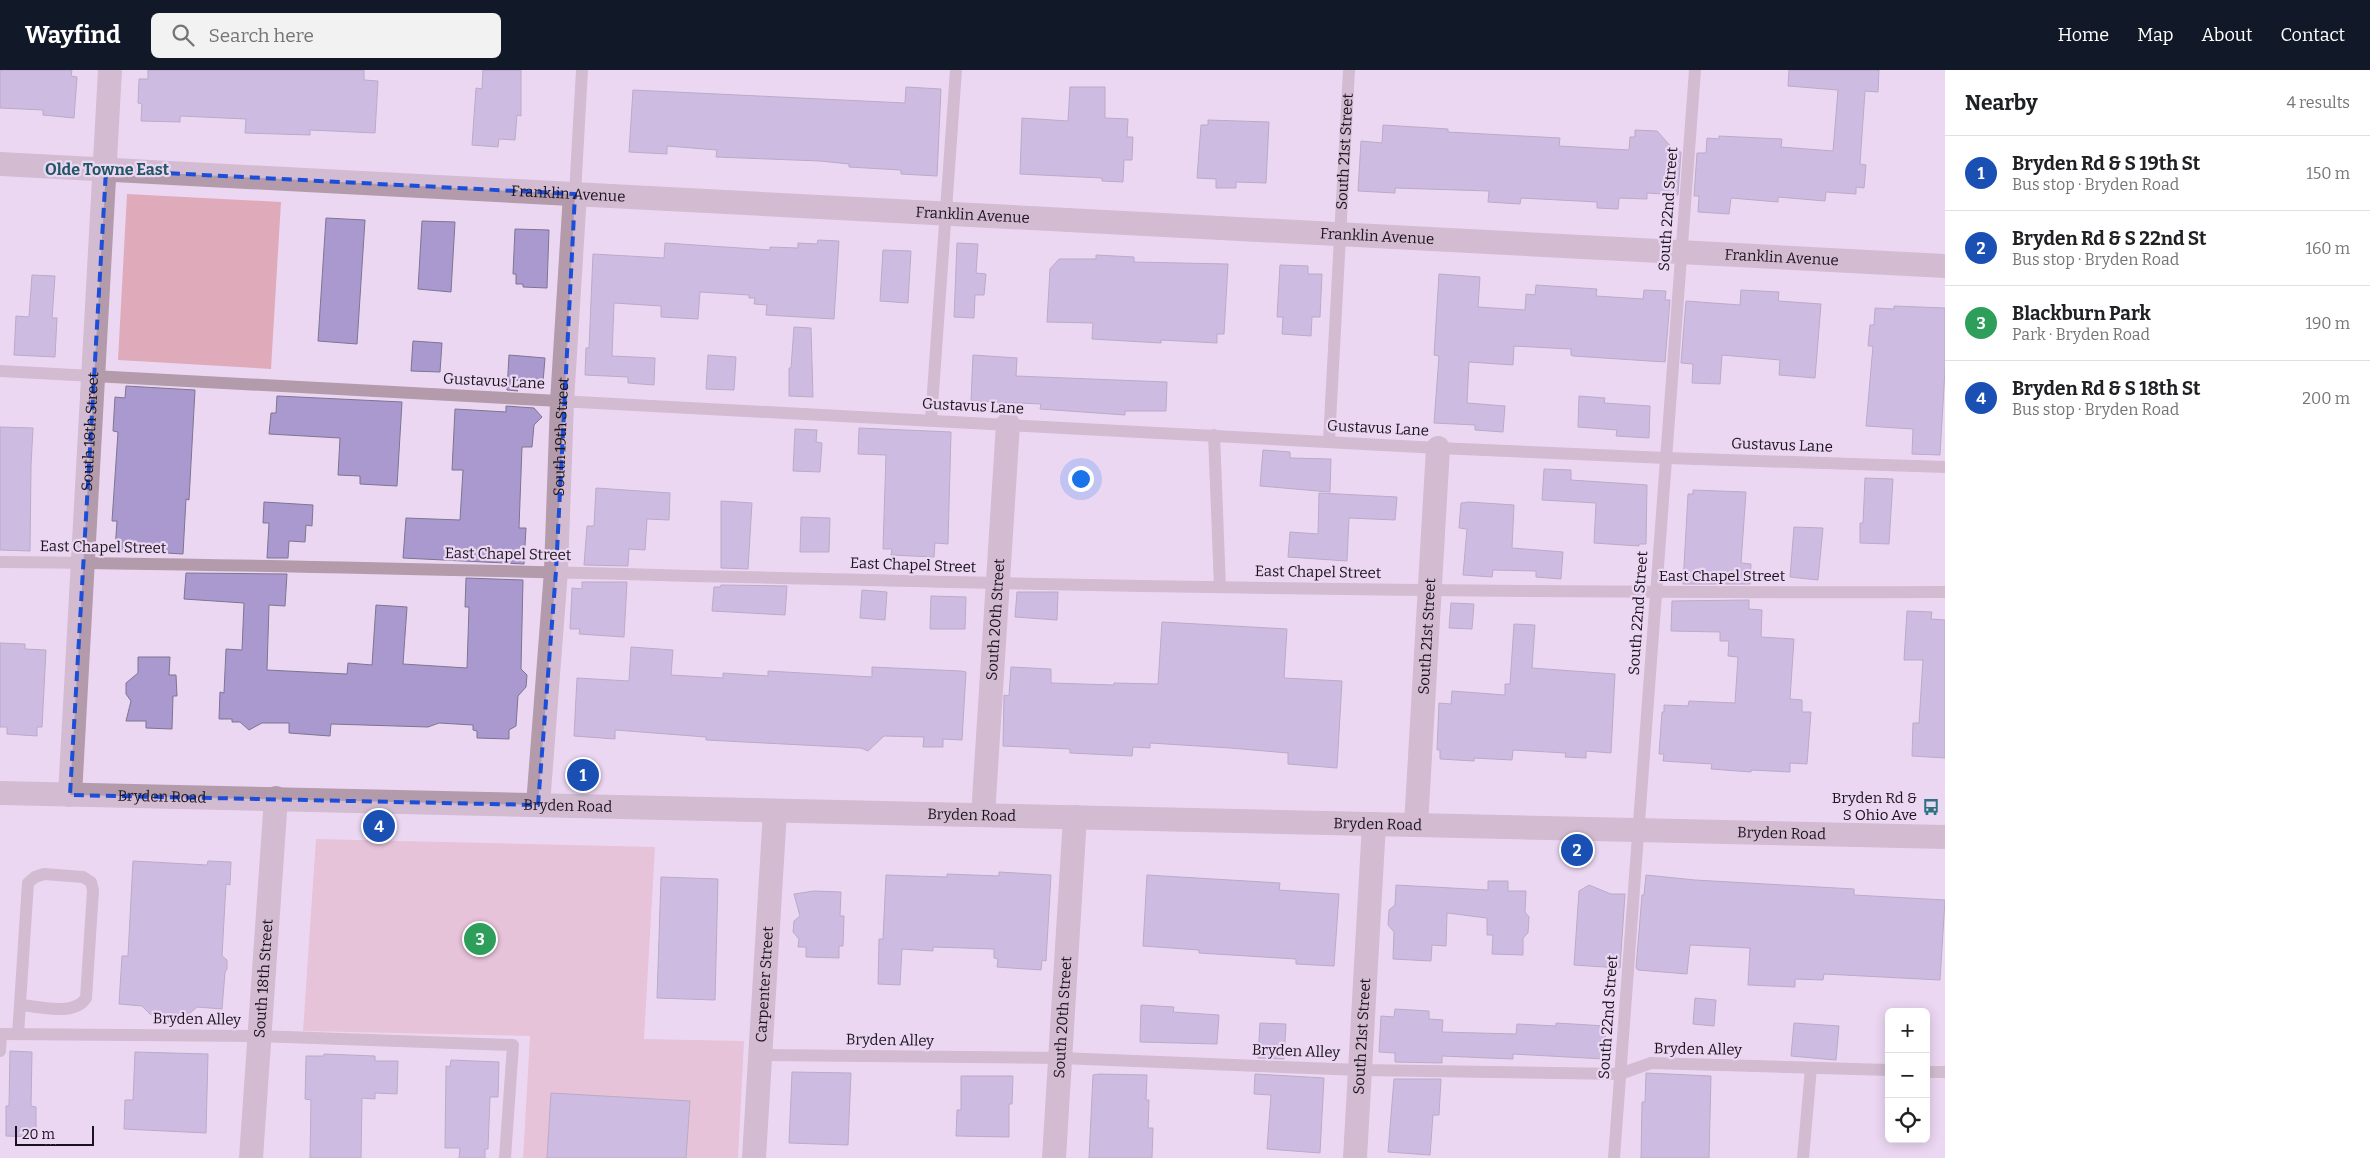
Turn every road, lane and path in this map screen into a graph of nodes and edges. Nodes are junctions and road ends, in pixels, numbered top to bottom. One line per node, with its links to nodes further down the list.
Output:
1 (110, 70): 7 (street, South 18th Street)
2 (582, 70): 8 (lane, South 19th Street)
3 (956, 70): 9 (lane)
4 (1349, 70): 10 (lane, South 21st Street)
5 (1694, 70): 11 (lane, South 22nd Street)
6 (0, 164): 7 (street, Franklin Avenue)
7 (106, 170): 8 (street, Franklin Avenue); 14 (street, South 18th Street)
8 (575, 194): 9 (street, Franklin Avenue); 15 (street, South 19th Street)
9 (944, 213): 10 (street, Franklin Avenue); 16 (lane)
10 (1340, 234): 11 (street, Franklin Avenue); 19 (lane, South 21st Street)
11 (1681, 253): 12 (street, Franklin Avenue); 21 (lane, South 22nd Street)
12 (1945, 266)
13 (0, 371): 14 (lane, Gustavus Lane)
14 (94, 376): 15 (lane, Gustavus Lane); 24 (street, South 18th Street)
15 (562, 402): 16 (lane, Gustavus Lane); 25 (street, South 19th Street)
16 (931, 420): 17 (lane, Gustavus Lane)
17 (1008, 424): 18 (lane, Gustavus Lane); 26 (street, South 20th Street)
18 (1214, 435): 19 (lane, Gustavus Lane); 27 (lane)
19 (1329, 442): 20 (lane, Gustavus Lane)
20 (1438, 448): 21 (lane, Gustavus Lane); 28 (street, South 21st Street)
21 (1666, 458): 22 (lane, Gustavus Lane); 30 (lane, South 22nd Street)
22 (1945, 467)
23 (0, 562): 24 (lane, East Chapel Street)
24 (84, 562): 25 (lane, East Chapel Street); 32 (street, South 18th Street)
25 (556, 571): 26 (lane, East Chapel Street); 34 (street, South 19th Street)
26 (997, 584): 27 (lane, East Chapel Street); 36 (street, South 20th Street)
27 (1220, 586): 28 (lane, East Chapel Street)
28 (1430, 590): 30 (lane, East Chapel Street); 39 (street, South 21st Street)
29 (1945, 592): 30 (lane, East Chapel Street)
30 (1656, 593): 40 (lane, South 22nd Street)
31 (0, 793): 32 (street, Bryden Road)
32 (70, 795): 33 (street, Bryden Road)
33 (276, 798): 34 (street, Bryden Road); 45 (street, South 18th Street)
34 (538, 805): 35 (street, Bryden Road)
35 (775, 811): 36 (street, Bryden Road); 47 (street, Carpenter Street)
36 (983, 815): 37 (street, Bryden Road)
37 (1075, 817): 38 (street, Bryden Road); 48 (street, South 20th Street)
38 (1374, 824): 39 (street, Bryden Road); 50 (street, South 21st Street)
39 (1416, 825): 40 (street, Bryden Road)
40 (1638, 830): 41 (street, Bryden Road); 54 (lane, South 22nd Street)
41 (1945, 837)
42 (20, 1005): 42 (lane); 44 (lane)
43 (1, 1034): 44 (lane, Bryden Alley); 46 (lane)
44 (18, 1034): 45 (lane, Bryden Alley)
45 (258, 1036): 55 (street, South 18th Street); 56 (lane, Bryden Alley)
46 (0, 1051)
47 (760, 1055): 48 (lane, Bryden Alley); 57 (street, Carpenter Street)
48 (1060, 1058): 50 (lane, Bryden Alley); 58 (street, South 20th Street)
49 (1810, 1068): 51 (lane, Bryden Alley); 54 (lane, Bryden Alley); 61 (lane)
50 (1360, 1070): 54 (lane, Bryden Alley); 59 (street, South 21st Street)
51 (1885, 1070)
52 (1930, 1072): 53 (lane)
53 (1945, 1072)
54 (1620, 1074): 60 (lane, South 22nd Street)
55 (251, 1158)
56 (504, 1158)
57 (754, 1158)
58 (1054, 1158)
59 (1355, 1158)
60 (1614, 1158)
61 (1803, 1158)

